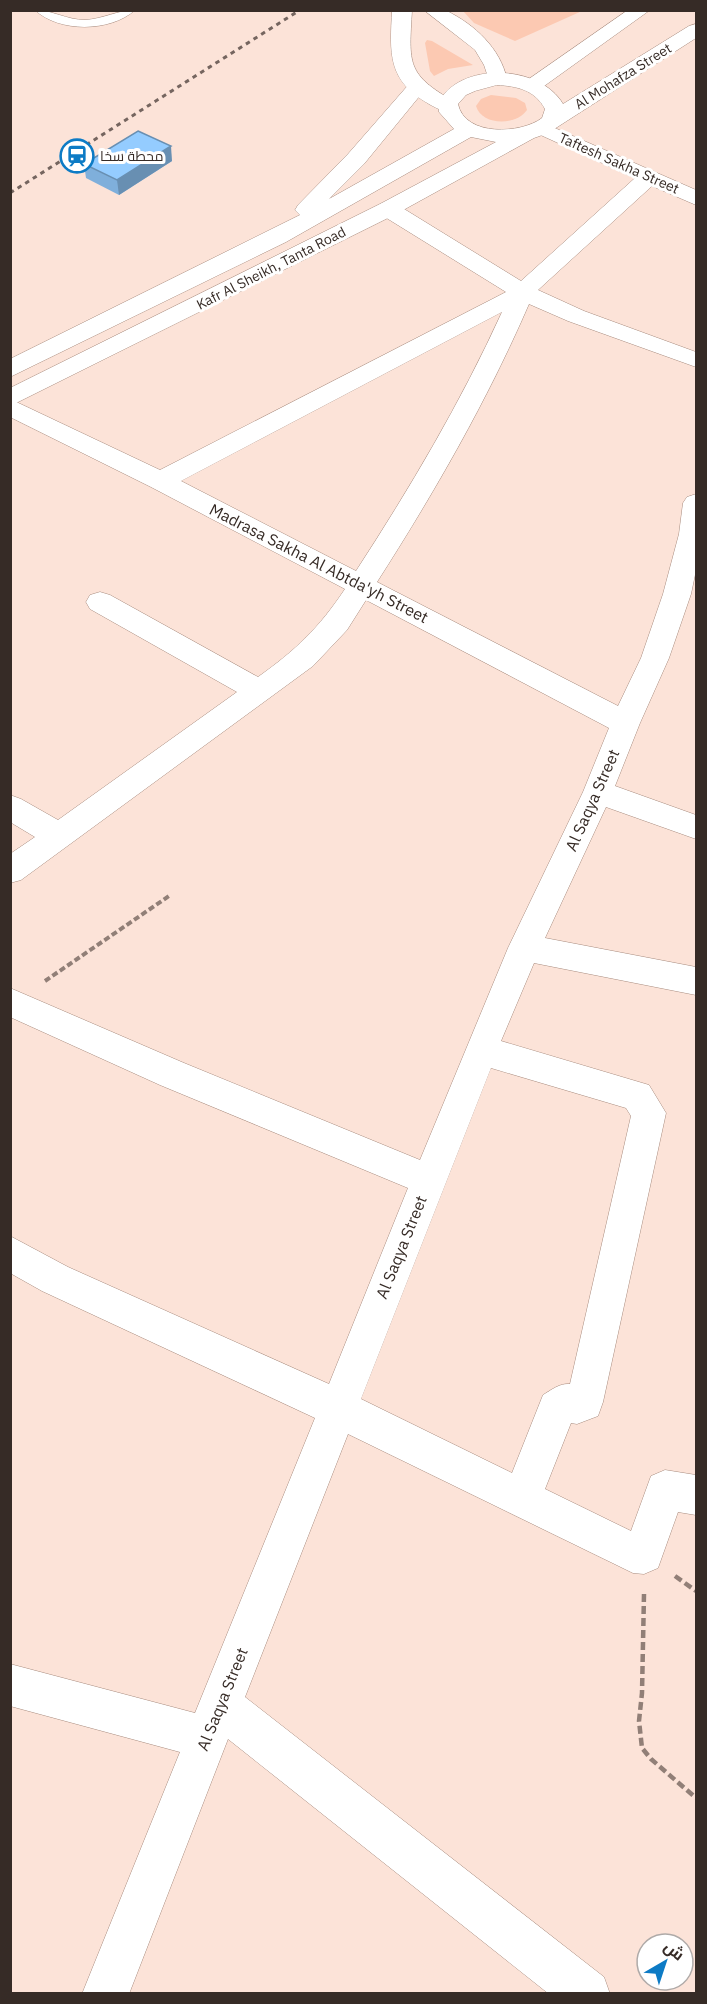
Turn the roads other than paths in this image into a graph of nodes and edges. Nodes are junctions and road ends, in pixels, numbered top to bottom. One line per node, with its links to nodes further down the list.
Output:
1 (40, 10): 2 (lane)
2 (130, 10)
3 (402, 10): 11 (street)
4 (433, 10): 8 (street)
5 (641, 10): 9 (street)
6 (696, 30): 14 (street, Al Mohafza Street)
7 (524, 65): 8 (street)
8 (500, 79): 9 (street); 13 (street)
9 (533, 85): 12 (street)
10 (570, 85): 12 (street, Al Mohafza Street)
11 (417, 87): 13 (street); 19 (street)
12 (550, 97): 14 (street)
13 (448, 106): 15 (street)
14 (540, 127): 15 (street); 16 (street, Taftesh Sakha Street); 18 (street, Kafr Al Sheikh, Tanta Road)
15 (470, 129): 19 (street, Kafr Al Sheikh, Tanta Road)
16 (650, 177): 17 (street, Taftesh Sakha Street); 20 (street)
17 (696, 198)
18 (388, 210): 20 (street); 23 (street, Kafr Al Sheikh, Tanta Road)
19 (278, 237): 22 (street, Kafr Al Sheikh, Tanta Road)
20 (523, 292): 21 (street); 25 (street); 27 (street)
21 (696, 360)
22 (10, 369)
23 (10, 398)
24 (10, 407): 25 (street, Madrasa Sakha Al Abtda'yh Street)
25 (160, 481): 27 (street, Madrasa Sakha Al Abtda'yh Street)
26 (696, 503): 30 (street, Al Saqya Street)
27 (363, 586): 29 (street); 30 (street, Madrasa Sakha Al Abtda'yh Street)
28 (100, 603): 29 (street)
29 (260, 691): 34 (street)
30 (625, 723): 31 (street, Al Saqya Street)
31 (598, 792): 33 (street); 36 (street, Al Saqya Street)
32 (10, 807): 34 (street)
33 (696, 827)
34 (59, 837): 35 (street)
35 (10, 871)
36 (525, 948): 37 (street); 39 (street, Al Saqya Street)
37 (696, 981)
38 (11, 1003): 40 (street)
39 (481, 1050): 40 (street, Al Saqya Street); 44 (street)
40 (428, 1180): 42 (street, Al Saqya Street)
41 (10, 1253): 42 (street)
42 (337, 1408): 44 (street); 46 (street, Al Saqya Street)
43 (696, 1495): 44 (street)
44 (522, 1498)
45 (10, 1685): 46 (street)
46 (213, 1722): 47 (street, Al Saqya Street); 48 (street)
47 (105, 1994)
48 (587, 1994)

